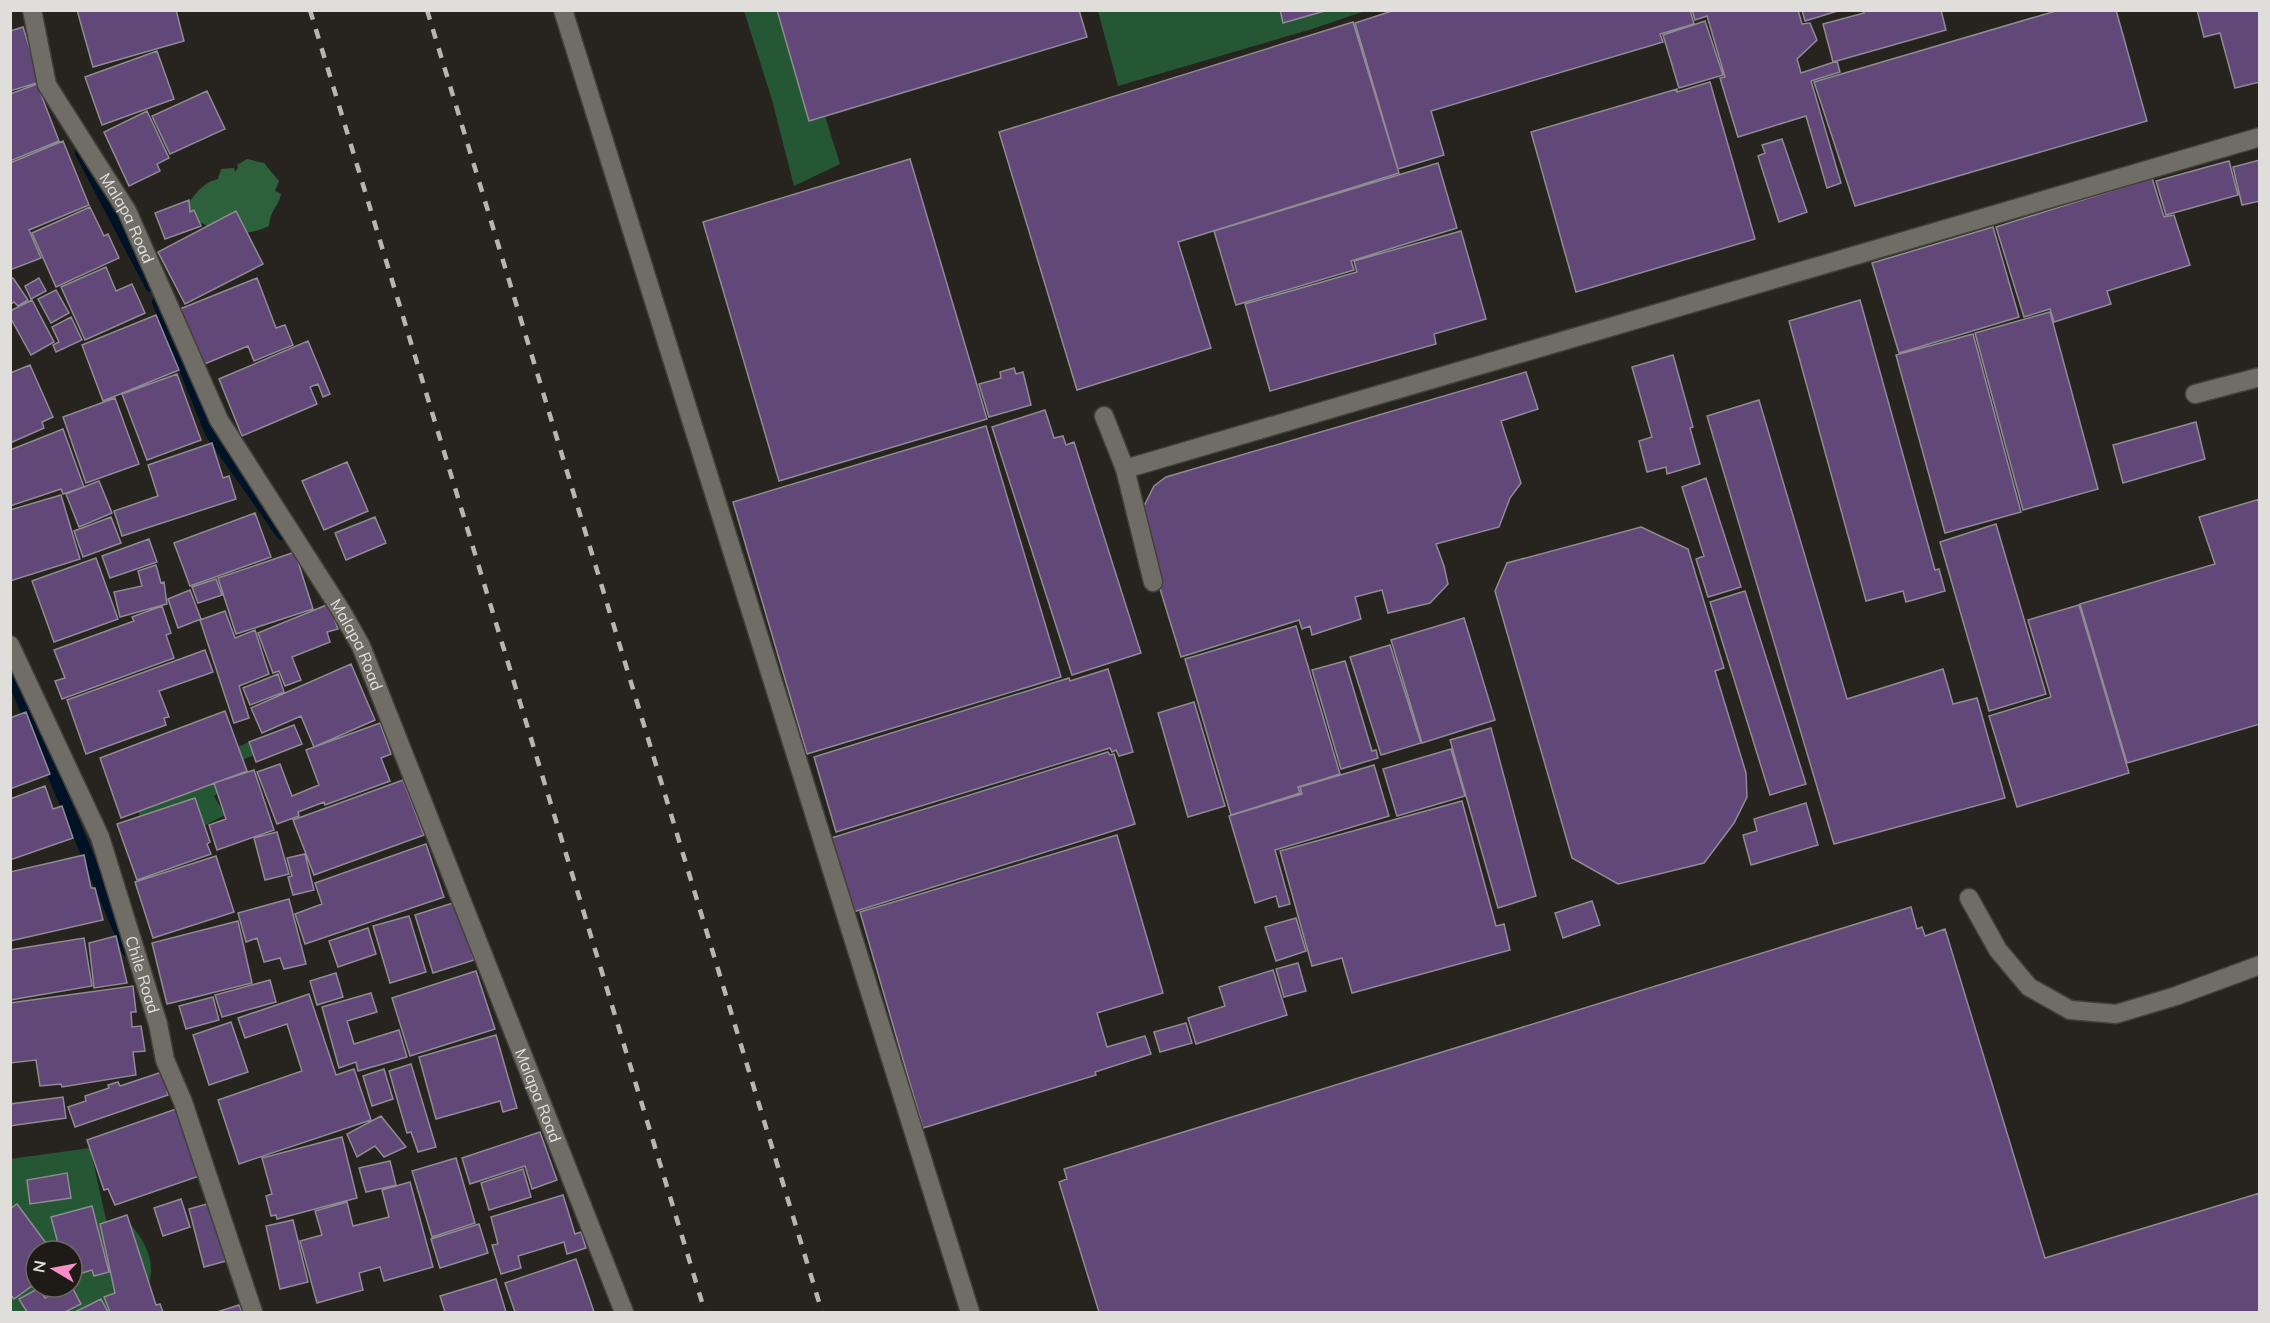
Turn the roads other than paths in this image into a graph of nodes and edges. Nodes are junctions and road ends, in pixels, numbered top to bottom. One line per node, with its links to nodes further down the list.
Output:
1 (32, 10): 13 (street, Malapa Road)
2 (563, 10): 14 (street)
3 (2259, 137): 7 (street)
4 (2259, 377): 5 (street)
5 (2195, 394)
6 (1104, 416): 7 (street)
7 (1125, 469): 8 (street)
8 (1153, 582)
9 (10, 645): 12 (street, Chile Road)
10 (1969, 898): 11 (street)
11 (2259, 965)
12 (252, 1312)
13 (624, 1312)
14 (970, 1312)

